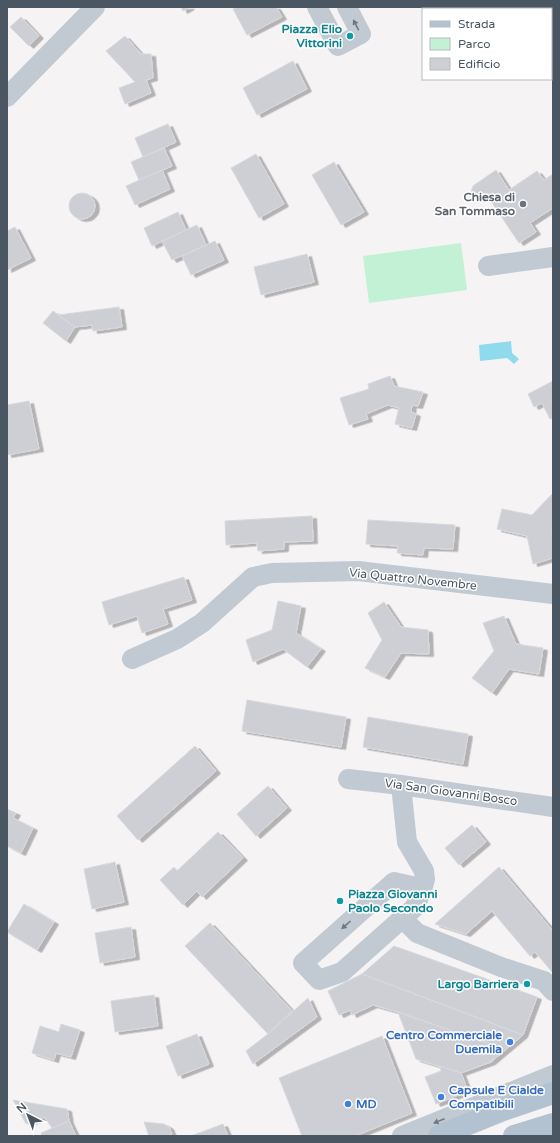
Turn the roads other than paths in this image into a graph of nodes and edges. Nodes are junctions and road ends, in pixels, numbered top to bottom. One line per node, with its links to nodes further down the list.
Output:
1 (95, 7): 4 (street)
2 (317, 7): 3 (street, one-way to 3)
3 (347, 7)
4 (7, 97)
5 (553, 257): 6 (street)
6 (488, 266)
7 (553, 594): 8 (street, Via Quattro Novembre)
8 (132, 659)
9 (348, 779): 10 (street, Via San Giovanni Bosco)
10 (401, 785): 11 (street, Via San Giovanni Bosco); 12 (street)
11 (553, 807)
12 (422, 890): 13 (street); 13 (street, one-way to 13)
13 (403, 919): 14 (street)
14 (501, 967): 15 (street); 16 (street)
15 (553, 991)
16 (553, 1002)
17 (553, 1075): 20 (street, one-way to 20)
18 (553, 1093): 21 (main road)
19 (553, 1124): 22 (main road)
20 (402, 1136)
21 (439, 1136)
22 (514, 1136)

